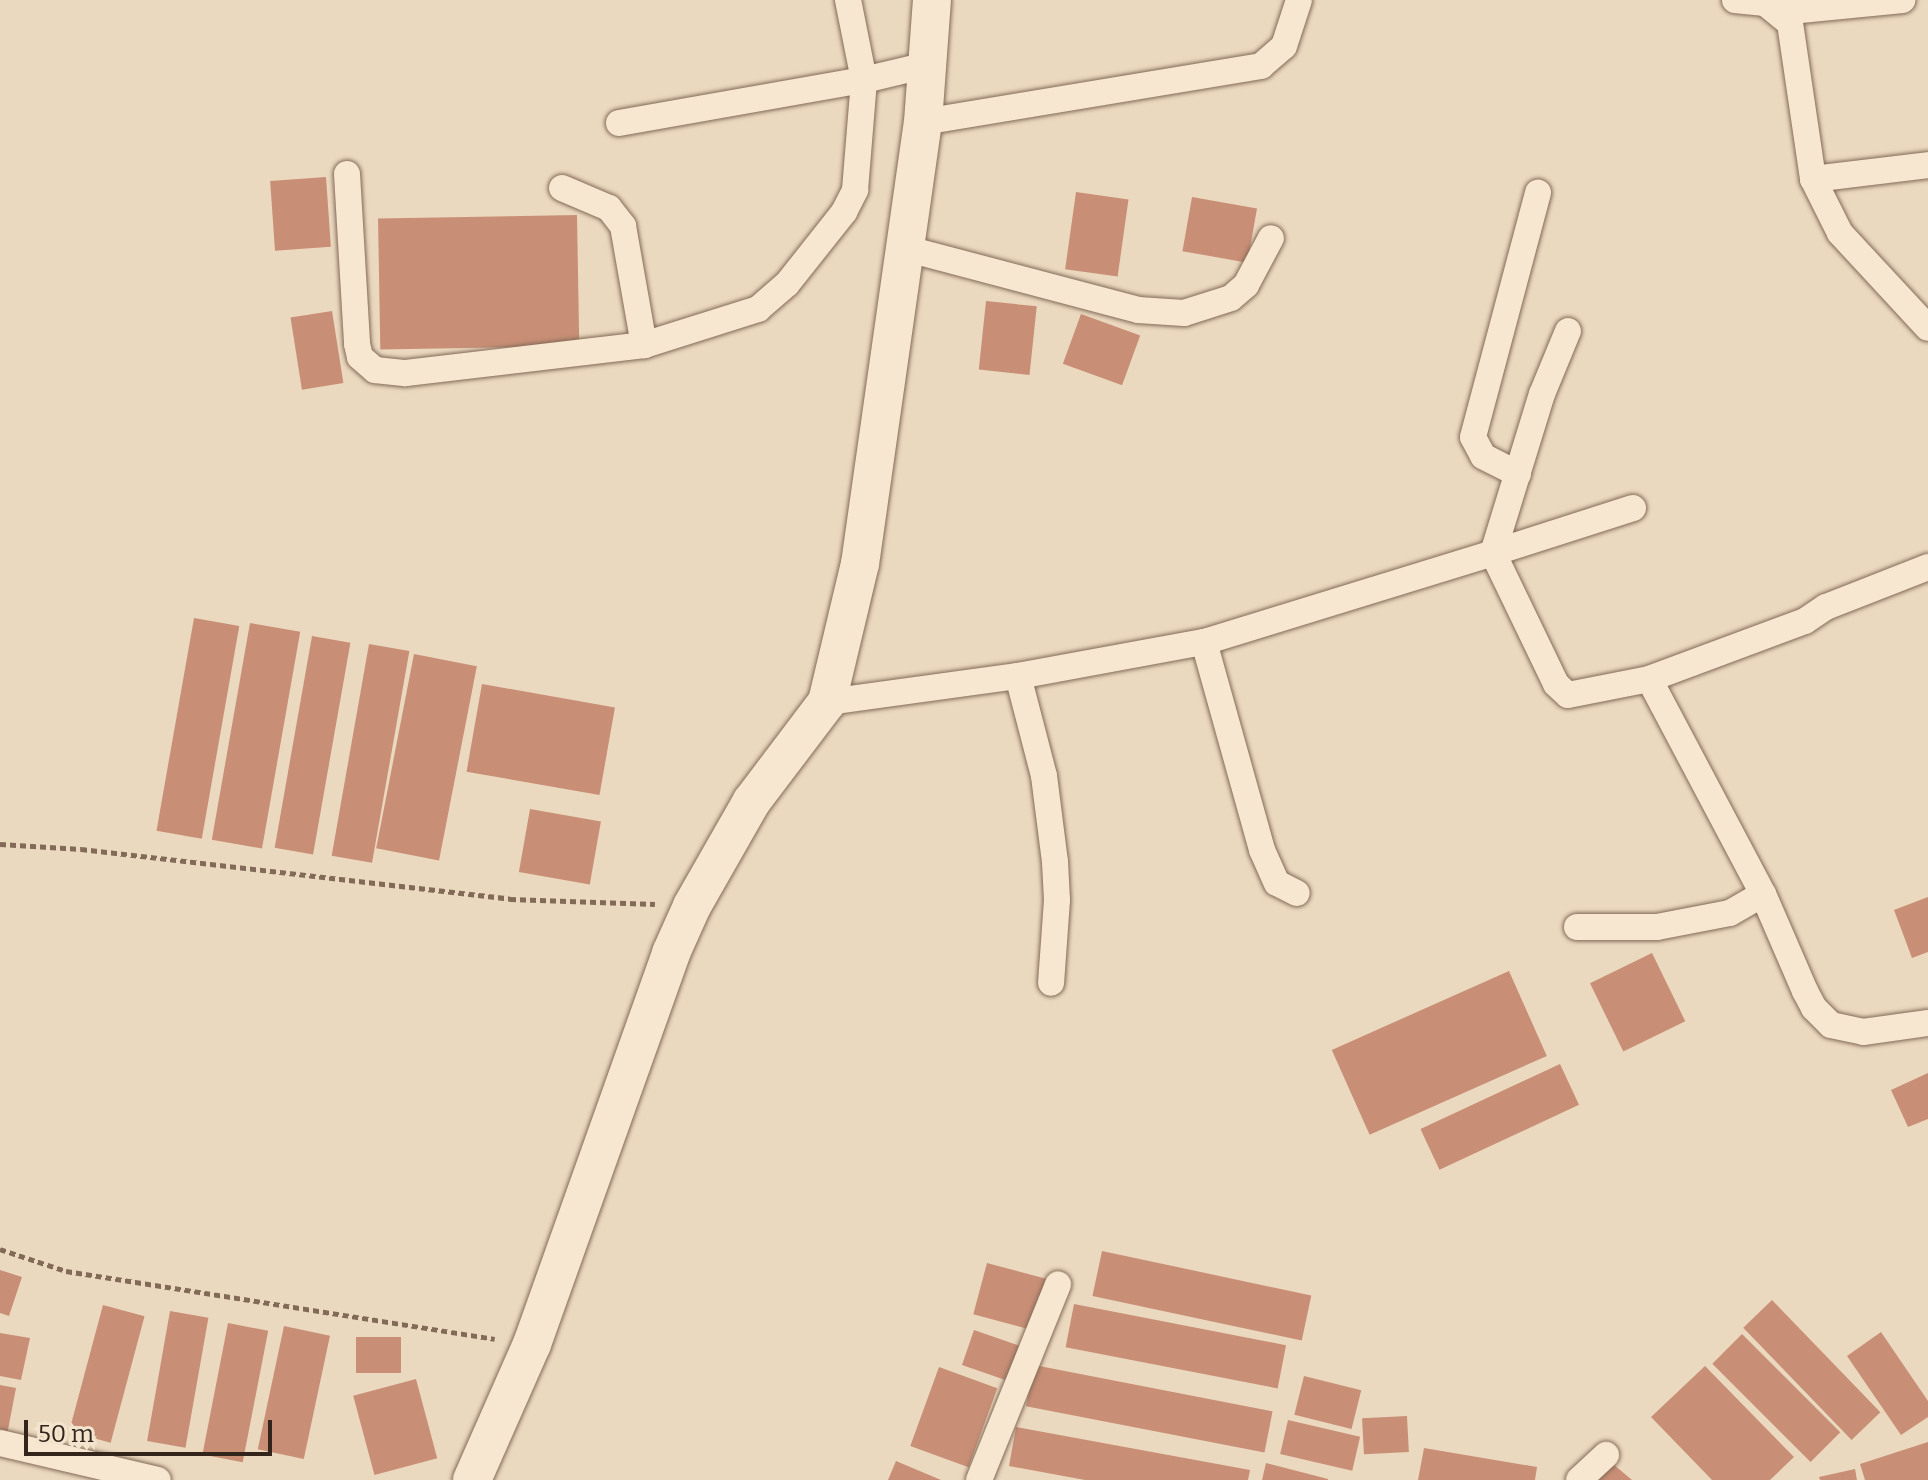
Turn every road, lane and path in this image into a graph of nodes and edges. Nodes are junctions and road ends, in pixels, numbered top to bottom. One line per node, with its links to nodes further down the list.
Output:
1 (848, 0): 8 (street)
2 (932, 0): 7 (street)
3 (1299, 0): 9 (street)
4 (1735, 0): 6 (street)
5 (1902, 0): 6 (street)
6 (1780, 12): 13 (street)
7 (927, 65): 8 (street); 9 (street)
8 (864, 80): 10 (street); 20 (street)
9 (923, 122): 17 (street)
10 (619, 123)
11 (1928, 165): 13 (street)
12 (347, 174): 20 (street)
13 (1813, 179): 18 (street)
14 (562, 188): 20 (street)
15 (1538, 193): 21 (street)
16 (1271, 238): 17 (street)
17 (904, 248): 28 (street)
18 (1928, 328)
19 (1568, 331): 21 (street)
20 (644, 345)
21 (1518, 474): 23 (street)
22 (1633, 508): 23 (street)
23 (1493, 553): 25 (street); 27 (street)
24 (1928, 567): 27 (street)
25 (1204, 642): 26 (street); 30 (street)
26 (1018, 676): 28 (street); 34 (street)
27 (1649, 679): 31 (street)
28 (827, 702): 32 (street)
29 (0, 844): 32 (path)
30 (1297, 893)
31 (1763, 894): 33 (street); 35 (street)
32 (692, 906): 38 (street)
33 (1577, 927)
34 (1051, 983)
35 (1928, 1023)
36 (0, 1249): 38 (path)
37 (1058, 1284): 43 (street)
38 (532, 1344): 42 (street)
39 (0, 1443): 41 (street)
40 (1606, 1455): 44 (street)
41 (158, 1480)
42 (472, 1480)
43 (979, 1480)
44 (1579, 1480)

